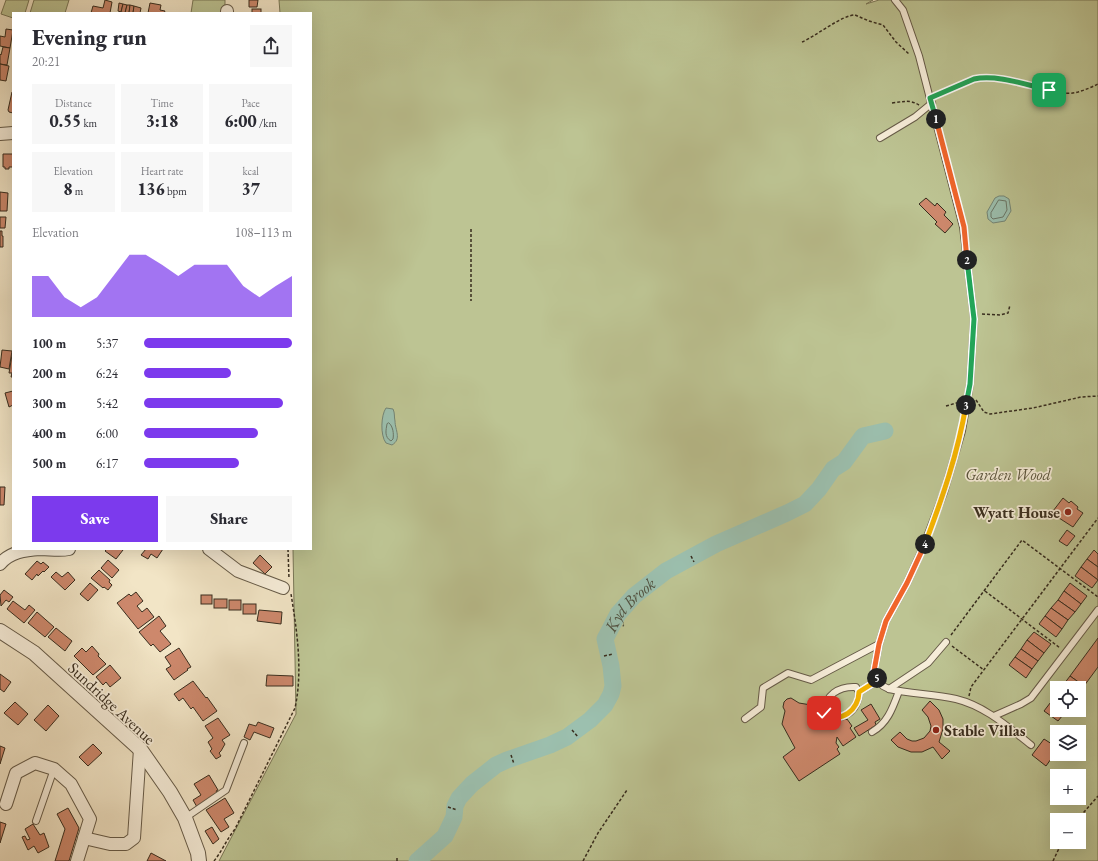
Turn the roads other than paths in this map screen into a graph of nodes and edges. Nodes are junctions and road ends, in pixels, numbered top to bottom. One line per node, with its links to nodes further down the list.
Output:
1 (895, 0): 2 (lane)
2 (930, 103): 5 (lane); 15 (lane)
3 (12, 133): 4 (street)
4 (0, 134)
5 (880, 138)
6 (34, 550): 10 (street)
7 (51, 550): 8 (street)
8 (65, 550)
9 (210, 550): 11 (street)
10 (0, 564)
11 (288, 587)
12 (1098, 610): 20 (lane)
13 (0, 631): 25 (street, Sundridge Avenue)
14 (946, 642): 17 (lane)
15 (879, 644): 16 (lane); 21 (lane)
16 (878, 680): 17 (lane); 19 (lane)
17 (890, 689): 18 (lane)
18 (899, 691): 20 (lane); 22 (lane)
19 (859, 692): 19 (lane)
20 (994, 716): 24 (lane)
21 (744, 719)
22 (872, 732)
23 (244, 743): 28 (lane)
24 (1031, 745)
25 (140, 749): 28 (street, Sundridge Avenue); 30 (street)
26 (54, 769): 27 (street); 29 (lane); 30 (street)
27 (6, 804)
28 (185, 818): 32 (street, Sundridge Avenue)
29 (36, 820)
30 (84, 838): 31 (street)
31 (77, 861)
32 (199, 861)

